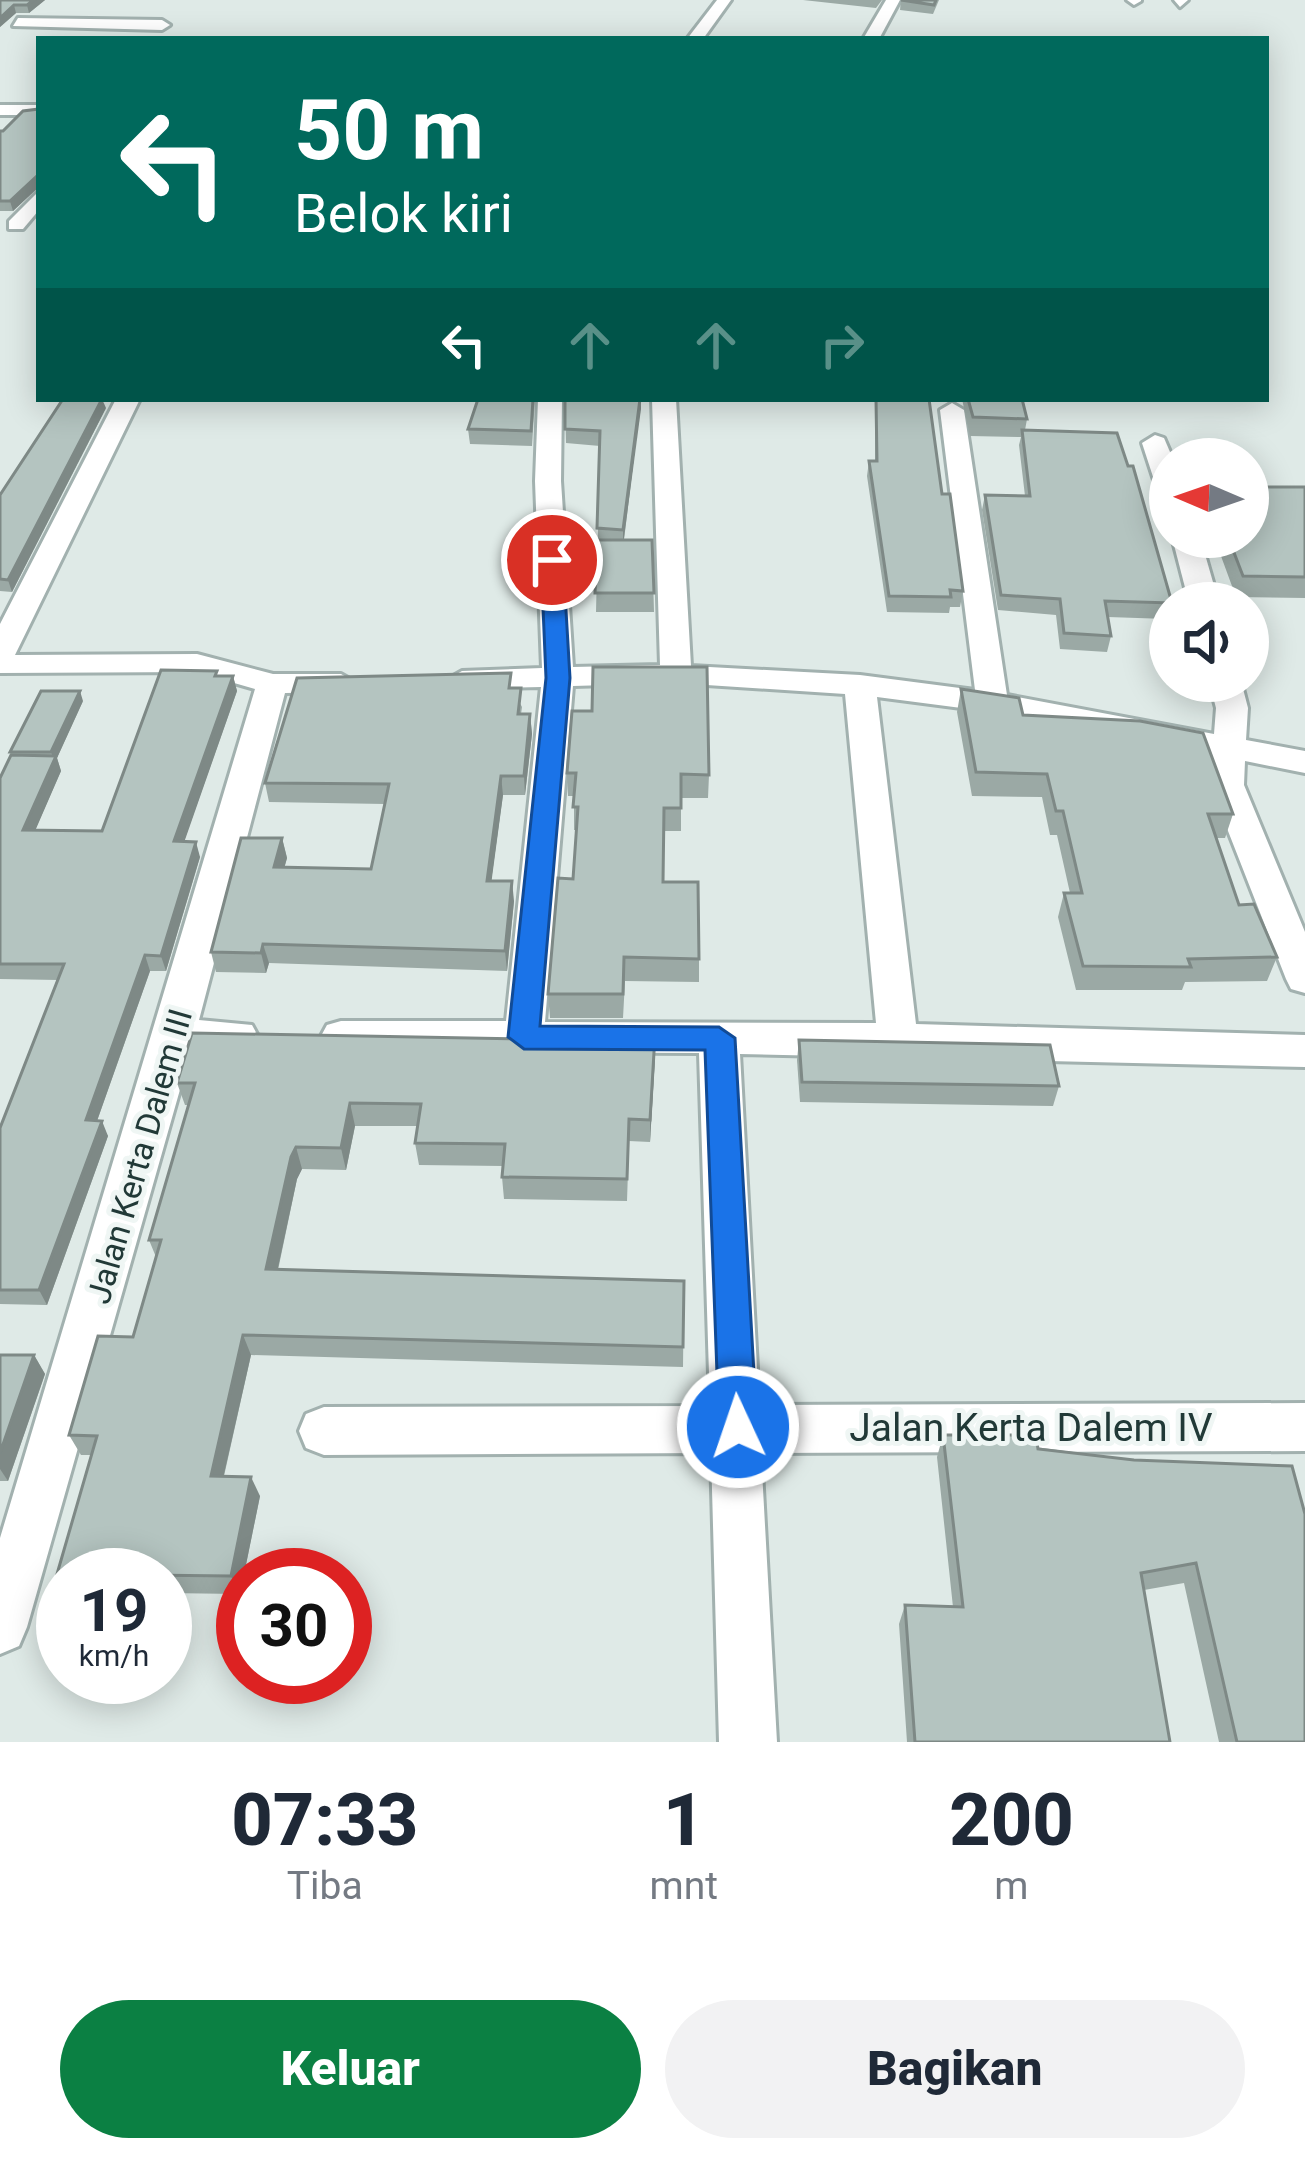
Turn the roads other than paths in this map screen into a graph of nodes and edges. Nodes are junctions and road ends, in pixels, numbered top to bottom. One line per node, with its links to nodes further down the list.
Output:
1 (724, 0): 5 (street)
2 (893, 0): 6 (street)
3 (18, 23): 4 (street)
4 (161, 26)
5 (697, 36)
6 (873, 36)
7 (0, 110): 8 (street)
8 (36, 110)
9 (36, 201): 10 (street)
10 (16, 225)
11 (126, 402): 15 (street)
12 (550, 402): 18 (street)
13 (664, 402): 17 (street)
14 (952, 410): 23 (street)
15 (0, 654)
16 (0, 665): 21 (street)
17 (676, 674): 18 (street); 22 (street)
18 (558, 678): 19 (street); 29 (street)
19 (439, 681)
20 (368, 682): 21 (street)
21 (272, 684): 28 (street, Jalan Kerta Dalem III)
22 (860, 685): 23 (street); 31 (street)
23 (992, 702): 25 (street)
24 (1231, 702): 25 (street)
25 (1228, 746): 26 (street); 27 (street)
26 (1305, 762)
27 (1305, 979)
28 (175, 1035): 29 (street); 36 (street, Jalan Kerta Dalem III)
29 (524, 1037): 30 (street)
30 (719, 1038): 31 (street); 35 (street)
31 (898, 1039): 32 (street)
32 (1305, 1051)
33 (1305, 1427): 35 (street, Jalan Kerta Dalem IV)
34 (324, 1431): 35 (street, Jalan Kerta Dalem IV)
35 (739, 1443): 37 (street)
36 (0, 1627)
37 (748, 1742)

